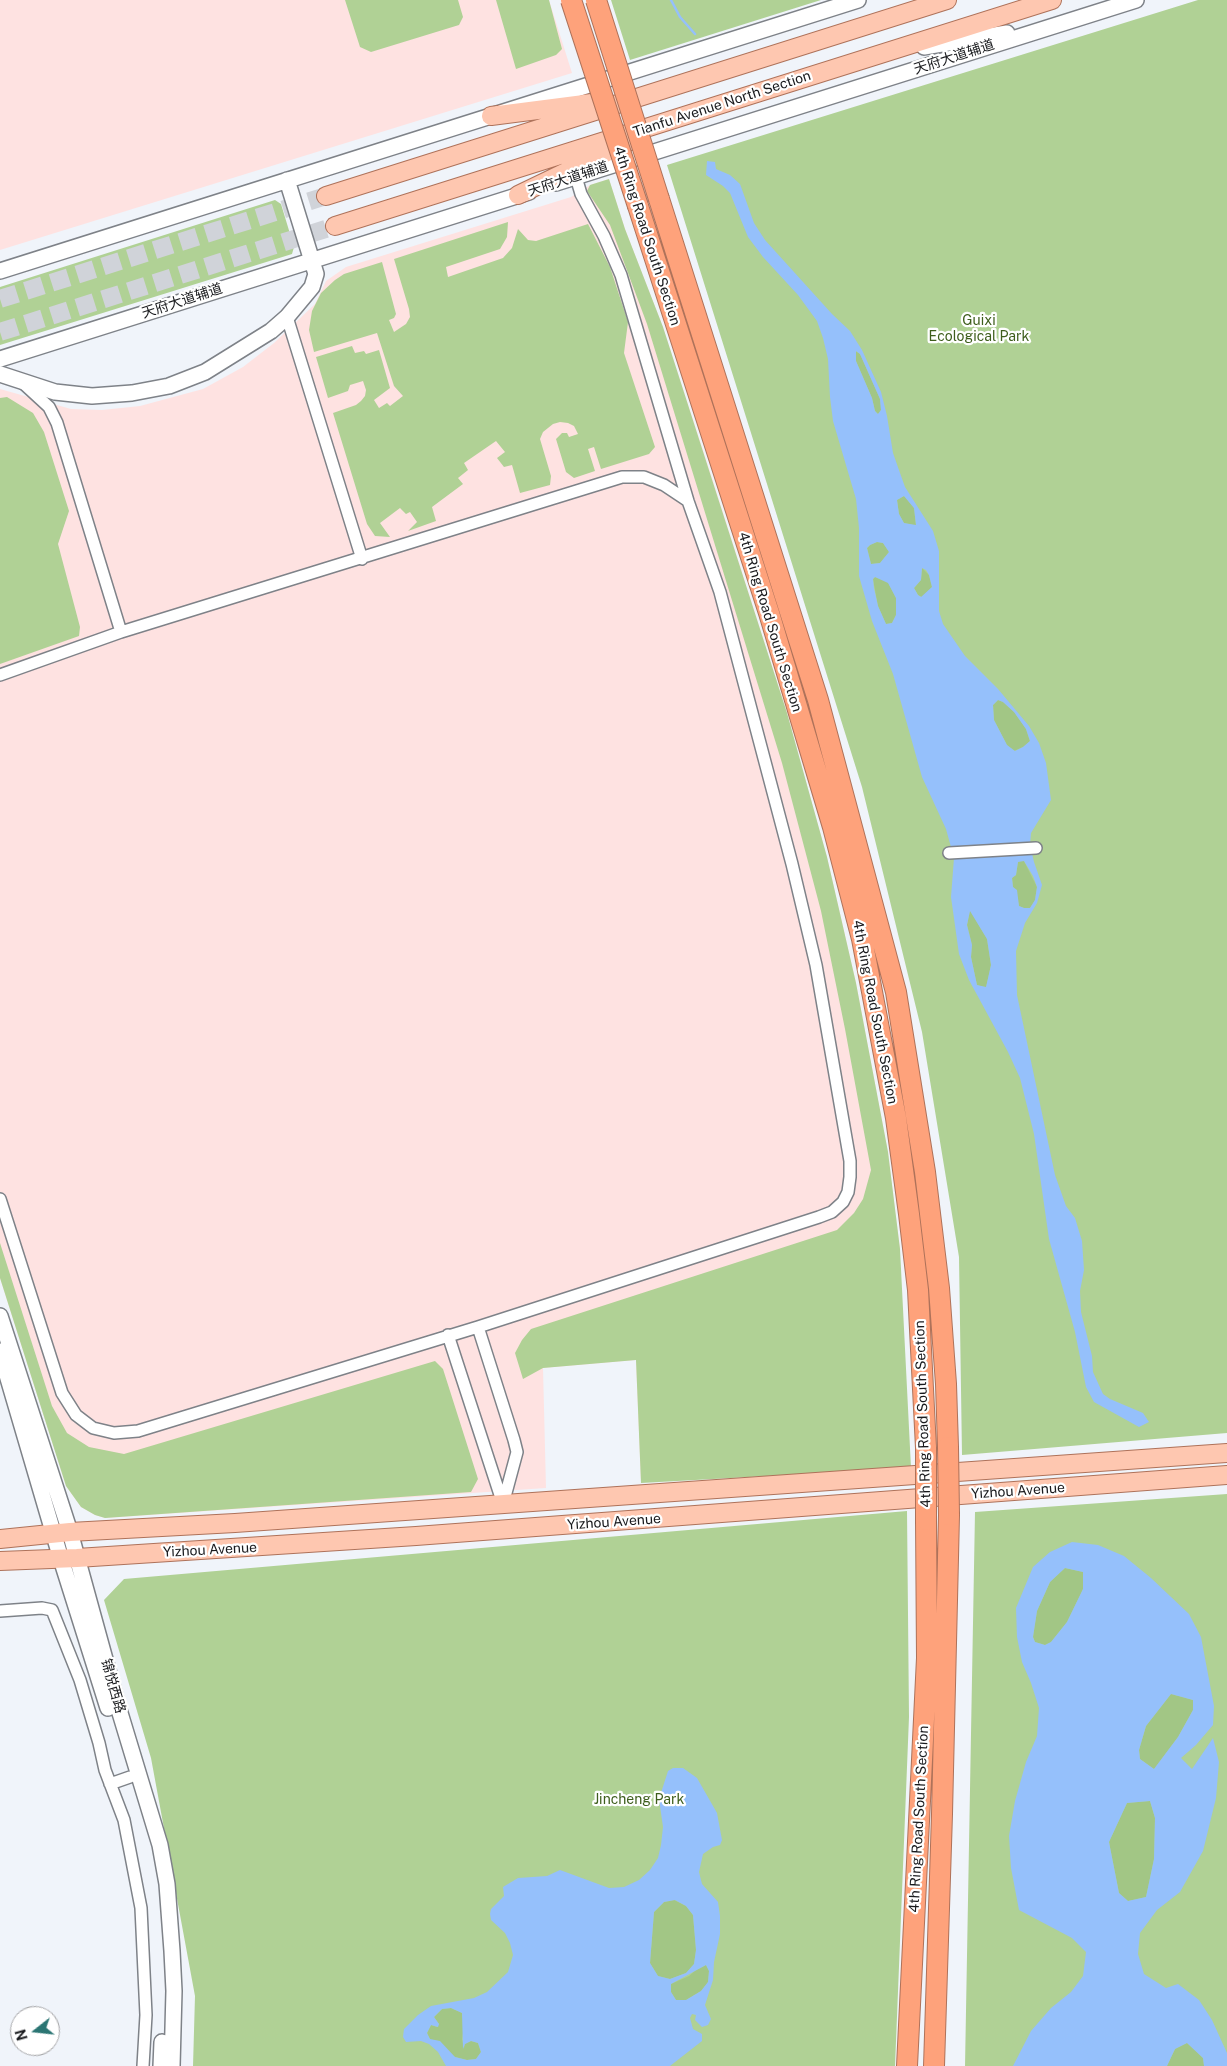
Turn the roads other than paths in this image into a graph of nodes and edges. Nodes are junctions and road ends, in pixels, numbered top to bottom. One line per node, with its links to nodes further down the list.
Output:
1 (571, 0): 49 (highway, 4th Ring Road South Section, bridge)
2 (596, 0): 50 (highway, 4th Ring Road South Section, bridge)
3 (858, 0): 12 (street)
4 (921, 0): 8 (street)
5 (947, 0): 8 (main road)
6 (1052, 0): 10 (main road, Tianfu Avenue North Section)
7 (1136, 0): 9 (street, 天府大道辅道)
8 (874, 23): 11 (main road)
9 (1061, 24): 10 (street); 14 (street, 天府大道辅道)
10 (883, 54): 13 (main road, Tianfu Avenue North Section)
11 (650, 94): 12 (main road); 17 (main road)
12 (491, 116): 15 (street)
13 (659, 124): 16 (main road); 18 (main road, Tianfu Avenue North Section)
14 (576, 177): 16 (street, 天府大道辅道); 25 (street)
15 (287, 180): 19 (street); 20 (street)
16 (518, 195): 19 (street, 天府大道辅道)
17 (326, 196)
18 (335, 226)
19 (312, 260): 21 (street); 22 (street, 天府大道辅道)
20 (0, 271)
21 (287, 317): 24 (street); 26 (street)
22 (0, 359)
23 (0, 374): 24 (street)
24 (21, 381): 27 (street)
25 (688, 501): 26 (street); 33 (street)
26 (362, 559): 27 (street)
27 (121, 632): 28 (street)
28 (0, 675)
29 (1036, 848): 30 (street)
30 (949, 852)
31 (0, 1199): 34 (street)
32 (0, 1316): 39 (street, 锦悦西路)
33 (478, 1327): 34 (street); 38 (street)
34 (448, 1335): 38 (street)
35 (0, 1351): 39 (street, 锦悦西路)
36 (1227, 1453): 38 (main road, Yizhou Avenue)
37 (1227, 1475): 41 (main road, Yizhou Avenue)
38 (503, 1504): 39 (main road, Yizhou Avenue)
39 (62, 1533): 40 (main road, Yizhou Avenue); 41 (street, 锦悦西路)
40 (0, 1539)
41 (69, 1558): 42 (main road, Yizhou Avenue); 44 (street, 锦悦西路); 48 (street, 锦悦西路)
42 (0, 1561)
43 (0, 1611): 45 (street)
44 (130, 1777): 45 (street); 47 (street, 锦悦西路)
45 (110, 1784): 46 (street)
46 (143, 2066)
47 (161, 2066)
48 (172, 2066)
49 (908, 2066)
50 (934, 2066)

